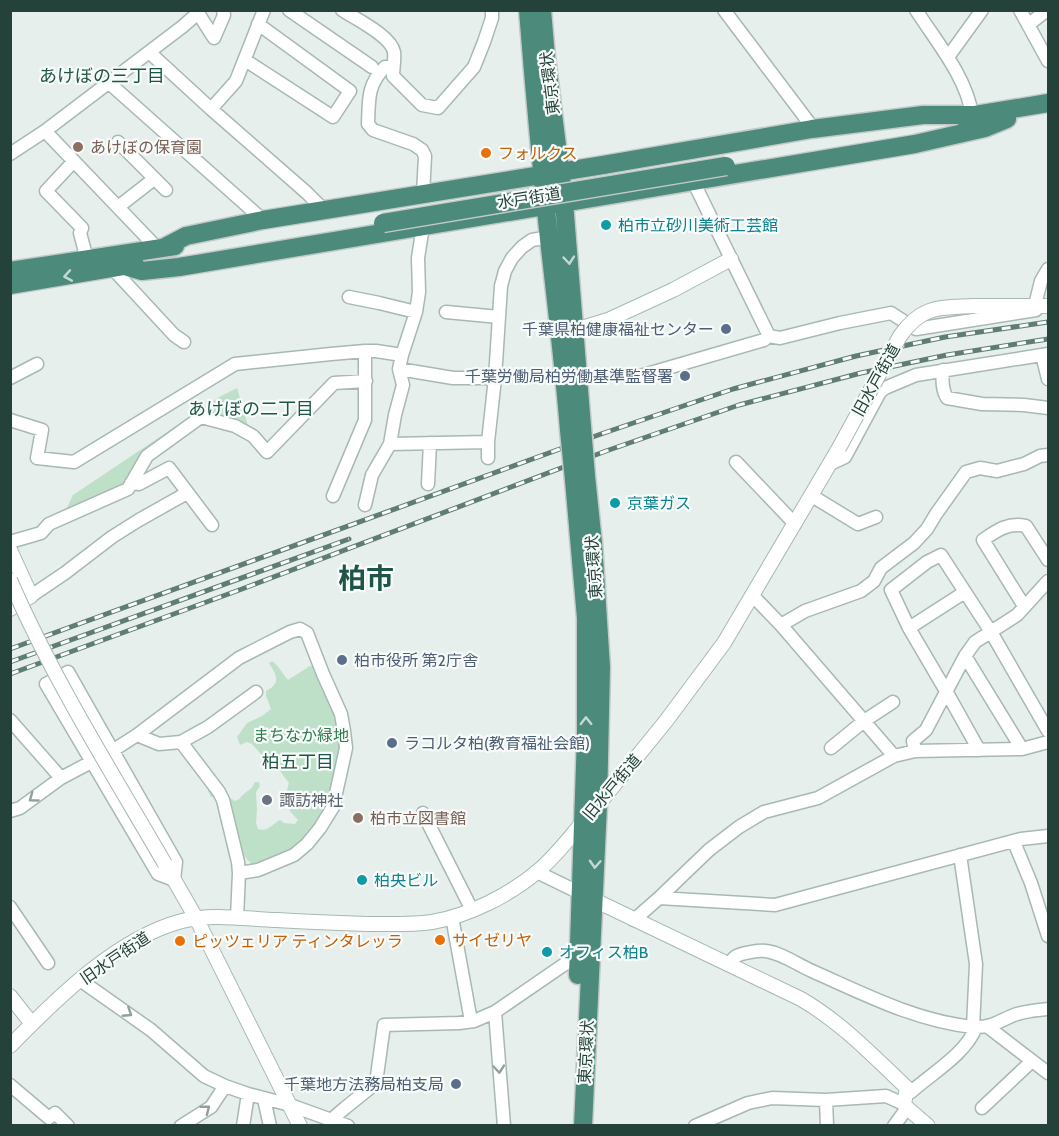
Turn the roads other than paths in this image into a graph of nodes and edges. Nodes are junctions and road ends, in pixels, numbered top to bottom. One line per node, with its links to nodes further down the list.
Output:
1 (223, 10): 15 (street)
2 (264, 10): 13 (street)
3 (289, 10): 20 (street)
4 (342, 10): 19 (street)
5 (492, 10): 19 (street)
6 (528, 10): 33 (highway, 東京環状)
7 (542, 10): 33 (highway, 東京環状)
8 (724, 10): 27 (street)
9 (916, 10): 16 (street)
10 (982, 10): 16 (street)
11 (1020, 10): 14 (street)
12 (1047, 10): 14 (street)
13 (258, 24): 17 (street); 17 (street)
14 (1028, 25): 18 (street)
15 (149, 52): 21 (street); 23 (street)
16 (948, 57): 25 (street)
17 (245, 60): 23 (street)
18 (1048, 61)
19 (393, 66): 37 (street)
20 (372, 67)
21 (108, 82): 28 (street); 43 (street)
22 (1048, 103): 25 (highway, 水戸街道)
23 (211, 109): 41 (street)
24 (1048, 113): 26 (highway, 水戸街道)
25 (972, 115): 27 (highway); 31 (highway, 水戸街道)
26 (1007, 119): 31 (highway, 水戸街道); 35 (highway)
27 (812, 129): 33 (highway)
28 (45, 131): 30 (street); 32 (street)
29 (118, 142): 34 (street)
30 (10, 154)
31 (725, 160): 42 (highway, 水戸街道)
32 (74, 161): 40 (street); 47 (street)
33 (552, 173): 37 (highway); 38 (highway, 東京環状); 39 (highway, 東京環状)
34 (154, 178): 36 (street); 40 (street)
35 (693, 181): 38 (highway); 48 (street)
36 (166, 190)
37 (423, 194): 41 (highway)
38 (564, 202): 39 (highway); 58 (highway, 東京環状, one-way to 58)
39 (546, 205): 44 (highway); 45 (highway, 東京環状)
40 (118, 207): 46 (street)
41 (324, 210): 43 (highway)
42 (382, 217): 46 (highway, 水戸街道); 50 (highway, 水戸街道)
43 (263, 220): 46 (highway)
44 (423, 226): 50 (highway); 55 (street)
45 (549, 237): 57 (street); 58 (highway, 東京環状)
46 (161, 248): 47 (highway, 水戸街道)
47 (87, 259): 49 (highway, 水戸街道)
48 (731, 259): 58 (street); 59 (street)
49 (14, 266)
50 (118, 267): 52 (highway, 水戸街道, one-way to 52); 60 (street)
51 (1048, 269): 54 (street)
52 (10, 285)
53 (349, 297): 55 (street)
54 (1044, 306): 59 (street); 80 (street, 旧水戸街道, bridge)
55 (416, 312): 62 (street)
56 (446, 312): 57 (street)
57 (499, 317): 69 (street)
58 (567, 328): 81 (highway, 東京環状, bridge)
59 (769, 336): 67 (street)
60 (184, 342)
61 (365, 351): 62 (street); 71 (street); 73 (street)
62 (402, 355): 65 (street)
63 (1045, 355): 66 (street); 70 (street)
64 (37, 364): 68 (street)
65 (399, 369): 69 (street); 76 (street)
66 (943, 370): 72 (street); 80 (street)
67 (640, 376)
68 (10, 378)
69 (495, 378): 74 (street)
70 (1048, 379)
71 (366, 381): 82 (street); 85 (street)
72 (1048, 408)
73 (10, 420)
74 (488, 442): 75 (street); 78 (street)
75 (430, 443): 76 (street); 83 (street)
76 (390, 444): 87 (street)
77 (1048, 455): 100 (street)
78 (488, 458)
79 (736, 462): 89 (street)
80 (830, 464): 86 (street, 旧水戸街道)
81 (580, 478): 121 (highway, 東京環状); 124 (highway, 東京環状, one-way to 81)
82 (131, 483): 84 (street); 91 (street)
83 (428, 484)
84 (187, 493): 90 (street); 96 (street)
85 (333, 496)
86 (812, 496): 88 (street); 89 (street, 旧水戸街道)
87 (365, 505)
88 (876, 517)
89 (795, 524): 97 (street, 旧水戸街道)
90 (212, 525)
91 (11, 550): 96 (street)
92 (1048, 560): 98 (street)
93 (10, 580): 130 (street, bridge)
94 (1048, 581): 98 (street)
95 (965, 592): 101 (street); 101 (street); 102 (street)
96 (31, 596): 99 (street)
97 (753, 596): 100 (street); 121 (street, 旧水戸街道)
98 (1024, 606): 102 (street)
99 (10, 609)
100 (781, 625): 108 (street)
101 (909, 628): 104 (street)
102 (991, 633): 103 (street); 109 (street)
103 (965, 656): 104 (street); 114 (street)
104 (946, 691): 115 (street); 117 (street)
105 (256, 692): 111 (street)
106 (893, 702): 108 (street)
107 (10, 720): 120 (street)
108 (864, 721): 113 (street); 118 (street)
109 (1048, 731)
110 (136, 735): 111 (street); 116 (street); 129 (street)
111 (181, 742): 129 (street)
112 (1048, 742): 114 (street)
113 (831, 748)
114 (1022, 749): 115 (street)
115 (979, 750): 117 (street)
116 (112, 751): 119 (street); 119 (street); 130 (street)
117 (915, 751): 118 (street)
118 (894, 756): 132 (street)
119 (92, 761): 120 (street); 130 (street)
120 (61, 778): 122 (street, one-way to 122)
121 (598, 805): 124 (street, 旧水戸街道); 131 (highway, 東京環状, one-way to 131)
122 (10, 811)
123 (423, 813): 134 (street)
124 (584, 822): 128 (street, 旧水戸街道); 131 (highway, 東京環状)
125 (1048, 836): 126 (street)
126 (1014, 842): 127 (street); 139 (street)
127 (960, 855): 132 (street); 149 (street)
128 (537, 872): 131 (street); 134 (street, 旧水戸街道)
129 (239, 873): 137 (street)
130 (174, 880): 136 (street)
131 (587, 896): 138 (street); 140 (highway, 東京環状); 171 (highway, 東京環状)
132 (659, 898): 138 (street)
133 (10, 907): 141 (street)
134 (472, 910): 135 (street, 旧水戸街道)
135 (452, 917): 137 (street, 旧水戸街道); 147 (street)
136 (196, 918): 137 (street, 旧水戸街道); 143 (street, 旧水戸街道); 159 (street)
137 (237, 918)
138 (634, 920): 142 (street)
139 (1048, 936)
140 (578, 955): 146 (street); 170 (highway, 東京環状)
141 (48, 963)
142 (729, 964): 149 (street); 155 (street)
143 (80, 980): 148 (street, 旧水戸街道); 154 (street, one-way to 154)
144 (10, 996): 148 (street)
145 (1048, 1009): 149 (street)
146 (495, 1012): 147 (street); 169 (street, one-way to 169)
147 (471, 1021): 162 (street)
148 (32, 1024): 150 (street, 旧水戸街道)
149 (979, 1027): 151 (street); 155 (street)
150 (10, 1046)
151 (1032, 1061): 152 (street); 161 (street)
152 (1048, 1073)
153 (10, 1086): 163 (street)
154 (225, 1086): 156 (street); 164 (street, one-way to 154)
155 (907, 1088): 160 (street)
156 (248, 1094): 157 (street); 165 (street)
157 (264, 1099): 159 (street); 166 (street)
158 (826, 1100): 160 (street); 172 (street); 173 (street)
159 (290, 1105): 162 (street); 167 (street)
160 (906, 1106): 174 (street); 175 (street)
161 (982, 1108)
162 (332, 1120): 168 (street)
163 (68, 1125)
164 (181, 1125)
165 (243, 1125)
166 (270, 1125)
167 (300, 1125)
168 (348, 1125)
169 (504, 1125)
170 (571, 1125)
171 (583, 1125)
172 (695, 1125)
173 (827, 1125)
174 (894, 1125)
175 (928, 1125)

